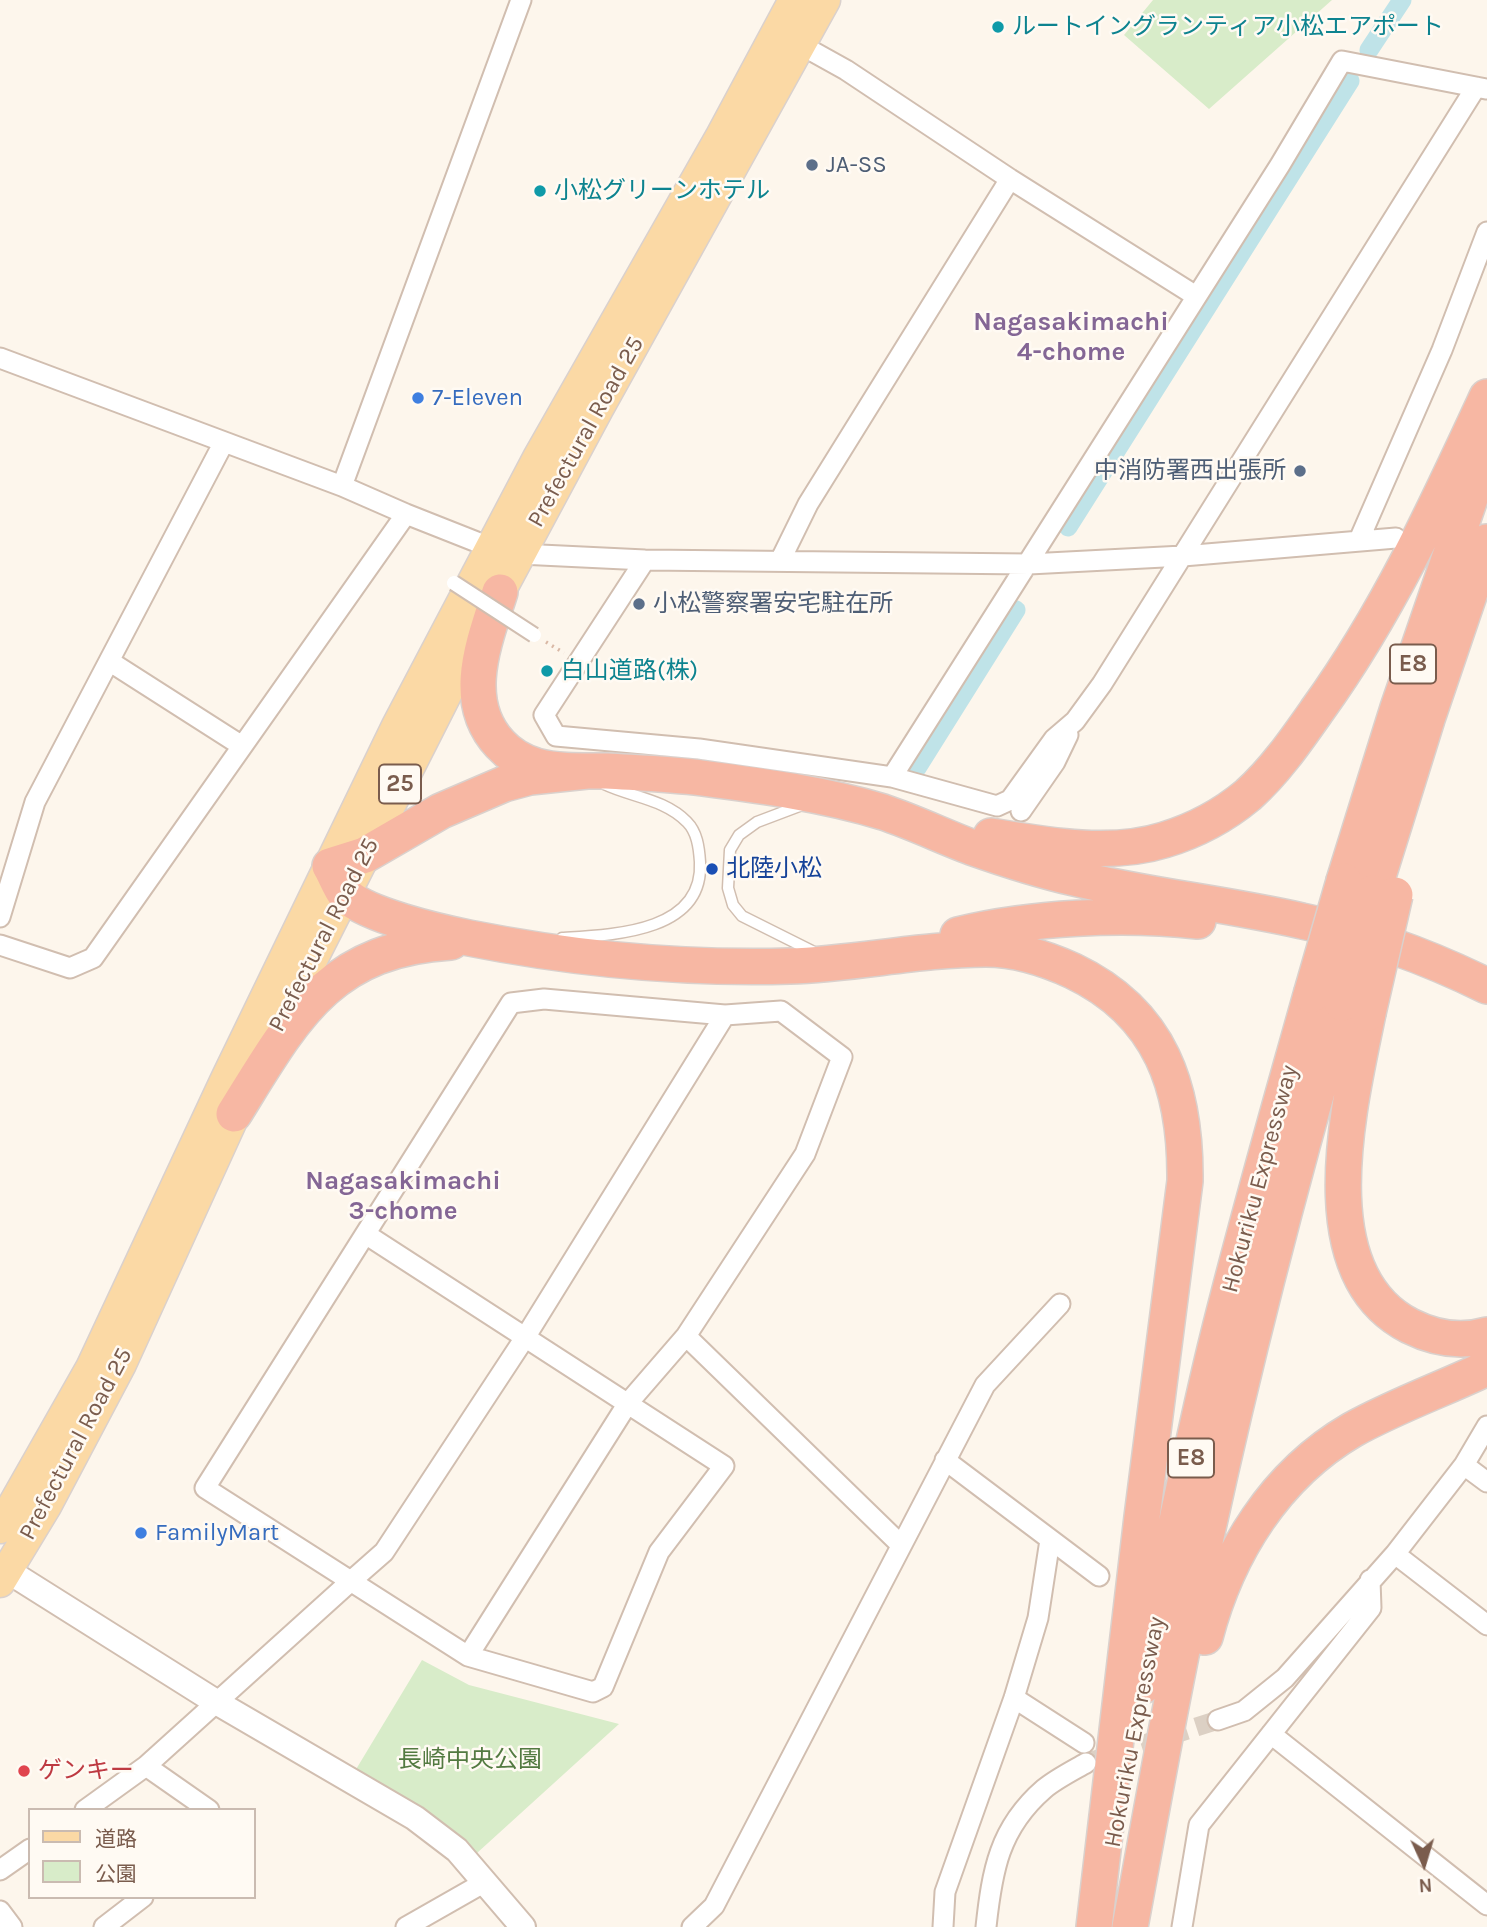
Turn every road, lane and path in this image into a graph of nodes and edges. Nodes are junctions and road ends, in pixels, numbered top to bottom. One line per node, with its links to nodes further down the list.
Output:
1 (521, 0): 13 (street)
2 (794, 0): 18 (main road, Prefectural Road 25 / 25)
3 (825, 0): 4 (main road, Prefectural Road 25 / 25)
4 (801, 45): 6 (street); 18 (main road, Prefectural Road 25 / 25)
5 (1482, 88): 8 (street); 19 (street)
6 (1010, 179): 8 (street); 21 (street)
7 (1487, 232): 16 (street)
8 (1196, 296): 22 (street)
9 (0, 358): 11 (street)
10 (1487, 397): 34 (highway)
11 (224, 442): 13 (street); 27 (street)
12 (1487, 449): 37 (highway, Hokuriku Expressway / E8)
13 (342, 486): 14 (street)
14 (406, 514): 18 (street); 29 (street)
15 (1396, 538): 16 (street)
16 (1359, 540): 19 (street)
17 (1487, 543): 37 (highway, Hokuriku Expressway / E8)
18 (506, 551): 20 (street); 24 (main road, Prefectural Road 25 / 25); 36 (main road, Prefectural Road 25 / 25)
19 (1183, 556): 22 (street); 28 (street)
20 (645, 560): 21 (street); 31 (street)
21 (780, 561): 22 (street)
22 (1028, 564): 31 (street)
23 (454, 583): 25 (street, bridge)
24 (500, 592): 30 (highway); 35 (main road, Prefectural Road 25 / 25)
25 (534, 635): 26 (path)
26 (572, 657)
27 (109, 661): 29 (street); 38 (street)
28 (1075, 721): 31 (street); 33 (street)
29 (242, 746): 42 (street)
30 (587, 771): 32 (highway); 35 (highway); 39 (lane)
31 (892, 776)
32 (827, 797): 34 (highway); 44 (lane)
33 (1021, 811)
34 (885, 813): 45 (highway)
35 (365, 855): 36 (highway)
36 (338, 880): 41 (highway); 49 (main road, Prefectural Road 25 / 25); 61 (main road, Prefectural Road 25 / 25)
37 (1371, 888): 46 (highway, Hokuriku Expressway / E8, bridge); 46 (highway, bridge)
38 (0, 917)
39 (555, 939)
40 (542, 940): 41 (lane)
41 (493, 943): 44 (highway); 49 (highway)
42 (0, 945)
43 (870, 959): 44 (highway); 47 (highway); 93 (highway)
44 (835, 963)
45 (1487, 986)
46 (1340, 1004): 52 (highway); 93 (highway, Hokuriku Expressway / E8); 94 (highway, Hokuriku Expressway / E8)
47 (1487, 1008)
48 (725, 1015): 50 (street); 53 (street); 54 (street)
49 (234, 1114): 65 (main road, Prefectural Road 25 / 25)
50 (367, 1235): 53 (street); 68 (street)
51 (1060, 1304): 58 (street)
52 (1487, 1335)
53 (526, 1336): 56 (street); 68 (street)
54 (686, 1336): 56 (street); 63 (street)
55 (1487, 1367): 95 (highway)
56 (628, 1403): 70 (street); 70 (street)
57 (1487, 1426): 59 (street)
58 (944, 1460): 62 (street); 63 (street)
59 (1464, 1465): 60 (street); 64 (street)
60 (1487, 1482)
61 (0, 1528)
62 (1050, 1540): 66 (street); 71 (street)
63 (901, 1545): 90 (street)
64 (1395, 1554): 67 (street); 69 (street)
65 (2, 1573): 72 (street)
66 (1099, 1576)
67 (1370, 1580): 73 (street); 74 (street)
68 (351, 1581): 70 (street); 72 (street)
69 (1487, 1625)
70 (468, 1656)
71 (1014, 1698): 75 (street); 91 (street)
72 (216, 1702): 77 (street); 82 (street)
73 (1218, 1720)
74 (1271, 1734): 84 (street); 96 (street)
75 (1084, 1743)
76 (1086, 1763): 92 (street)
77 (146, 1766): 78 (street); 79 (street)
78 (88, 1808)
79 (206, 1808)
80 (28, 1850): 81 (street)
81 (0, 1870)
82 (485, 1882): 88 (street); 89 (street)
83 (140, 1899): 87 (street)
84 (1487, 1905)
85 (0, 1911): 86 (street)
86 (12, 1927)
87 (104, 1927)
88 (406, 1927)
89 (523, 1927)
90 (692, 1927)
91 (943, 1927)
92 (986, 1927)
93 (1096, 1927)
94 (1130, 1927)
95 (1140, 1927)
96 (1182, 1927)

